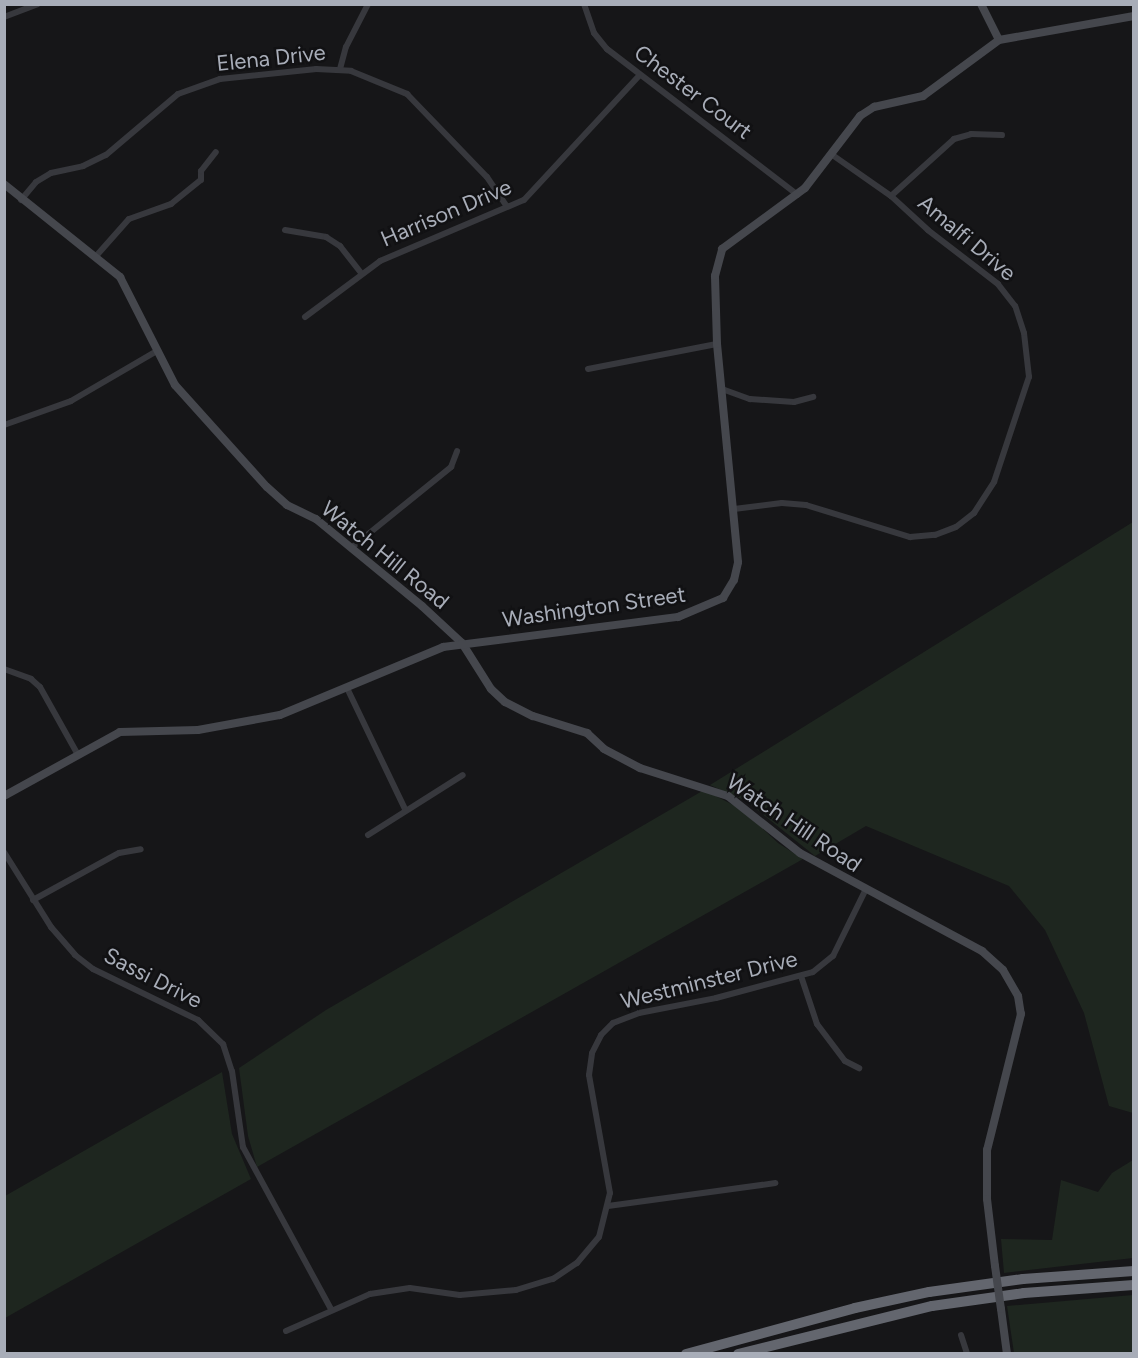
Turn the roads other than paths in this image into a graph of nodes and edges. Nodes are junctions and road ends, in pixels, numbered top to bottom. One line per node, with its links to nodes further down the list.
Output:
1 (38, 4): 6 (street)
2 (368, 4): 8 (street)
3 (584, 4): 9 (street, Chester Court)
4 (981, 4): 7 (street)
5 (1134, 16): 7 (street)
6 (4, 17)
7 (999, 40): 12 (street, Washington Street)
8 (340, 69): 16 (street, Elena Drive); 17 (street, Elena Drive)
9 (639, 76): 14 (street, Chester Court); 17 (street, Harrison Drive)
10 (1002, 135): 15 (street)
11 (216, 152): 19 (street)
12 (831, 154): 14 (street, Washington Street); 15 (street, Amalfi Drive)
13 (4, 184): 16 (street, Watch Hill Road)
14 (798, 195): 22 (street, Washington Street)
15 (891, 196): 29 (street, Amalfi Drive)
16 (21, 200): 19 (street, Watch Hill Road)
17 (507, 207): 20 (street, Harrison Drive)
18 (285, 230): 20 (street)
19 (97, 255): 23 (street, Watch Hill Road)
20 (360, 272): 21 (street, Harrison Drive)
21 (305, 317)
22 (717, 344): 24 (street); 25 (street, Washington Street)
23 (157, 351): 27 (street); 30 (street, Watch Hill Road)
24 (588, 369)
25 (722, 389): 26 (street); 29 (street, Washington Street)
26 (813, 397)
27 (4, 425)
28 (457, 451): 30 (street)
29 (734, 509): 31 (street, Washington Street)
30 (351, 548): 31 (street, Watch Hill Road)
31 (462, 643): 33 (street, Washington Street); 41 (street, Watch Hill Road)
32 (4, 669): 34 (street)
33 (348, 688): 34 (street, Washington Street); 37 (street)
34 (78, 755): 36 (street, Washington Street)
35 (463, 775): 37 (street)
36 (4, 795)
37 (406, 811): 38 (street)
38 (368, 835)
39 (141, 849): 42 (street)
40 (4, 852): 42 (street, Sassi Drive)
41 (865, 891): 43 (street, Westminster Drive); 55 (street, Watch Hill Road, bridge)
42 (33, 900): 49 (street, Sassi Drive)
43 (801, 976): 44 (street); 46 (street, Westminster Drive)
44 (859, 1068)
45 (775, 1183): 46 (street)
46 (608, 1206): 49 (street, Westminster Drive)
47 (1134, 1271): 52 (highway)
48 (1134, 1285): 53 (highway)
49 (331, 1310): 50 (street, Westminster Drive)
50 (286, 1331)
51 (961, 1335): 54 (street)
52 (686, 1353)
53 (738, 1353)
54 (966, 1353)
55 (1007, 1353)

